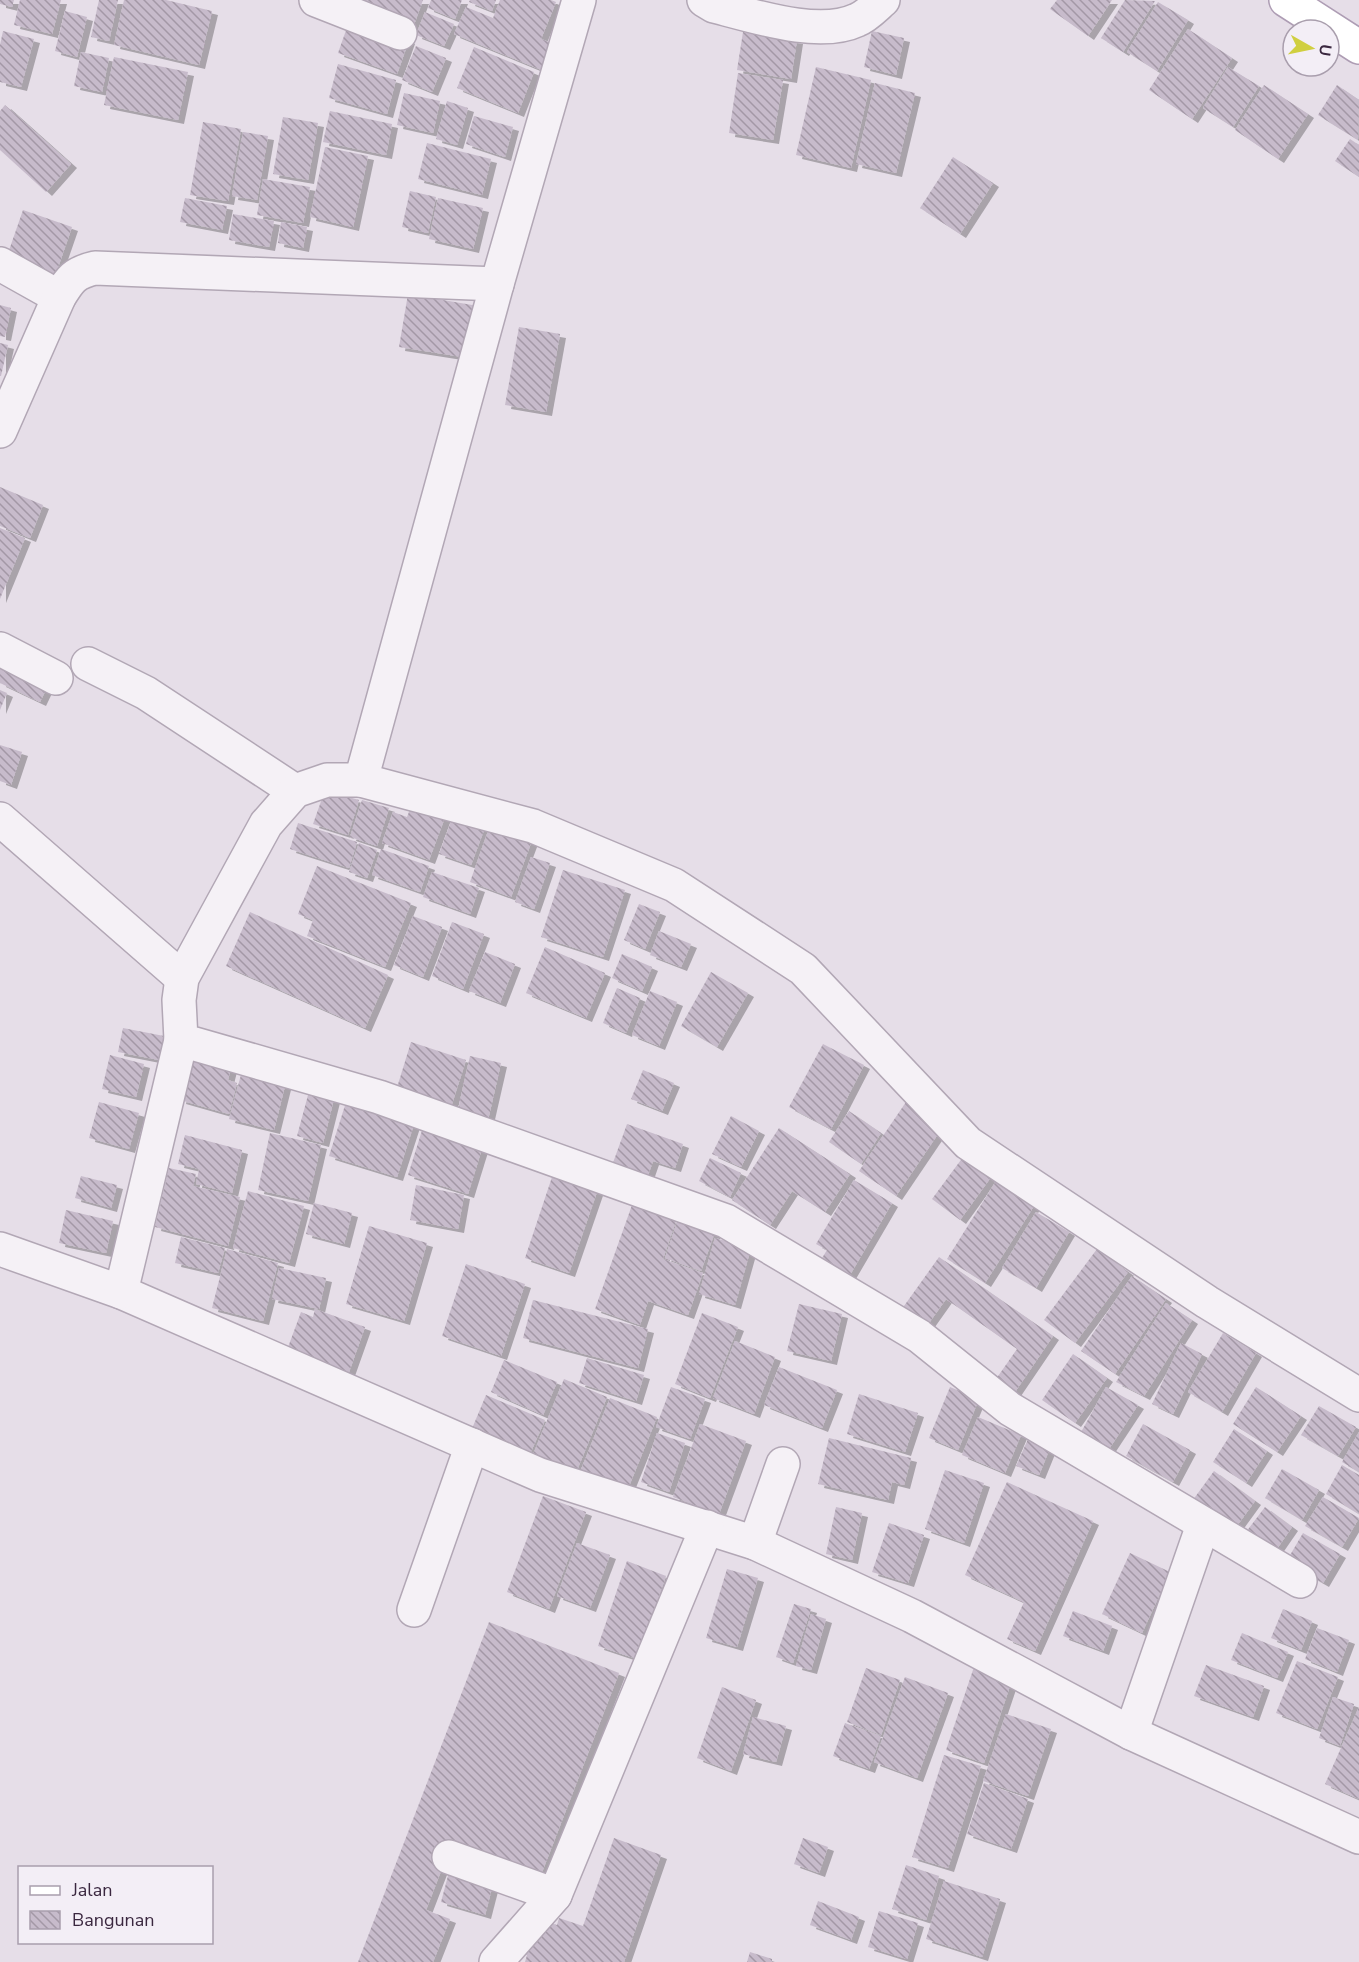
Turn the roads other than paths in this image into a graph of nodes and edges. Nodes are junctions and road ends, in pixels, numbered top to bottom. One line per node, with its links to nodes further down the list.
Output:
1 (316, 0): 6 (street)
2 (579, 0): 9 (street)
3 (704, 0): 4 (street)
4 (883, 0)
5 (1286, 0): 7 (main road)
6 (400, 33)
7 (1359, 47)
8 (0, 264): 10 (street)
9 (497, 284): 10 (street); 16 (street)
10 (59, 297): 11 (street)
11 (8, 395): 12 (street)
12 (0, 431)
13 (0, 649): 15 (street)
14 (88, 664): 17 (street)
15 (56, 678)
16 (361, 780): 17 (street); 23 (street)
17 (295, 790): 19 (street)
18 (0, 819): 19 (street)
19 (182, 978): 20 (street)
20 (181, 1040): 22 (street); 26 (street)
21 (0, 1249): 22 (street)
22 (121, 1292): 24 (street)
23 (1359, 1395)
24 (472, 1445): 27 (street); 30 (street)
25 (783, 1464): 28 (street)
26 (1203, 1525): 29 (street); 31 (street)
27 (707, 1527): 28 (street); 34 (street)
28 (755, 1543): 31 (street)
29 (1300, 1581)
30 (414, 1610)
31 (1131, 1733): 32 (street)
32 (1359, 1837)
33 (449, 1857): 34 (street)
34 (555, 1895): 35 (street)
35 (496, 1962)

